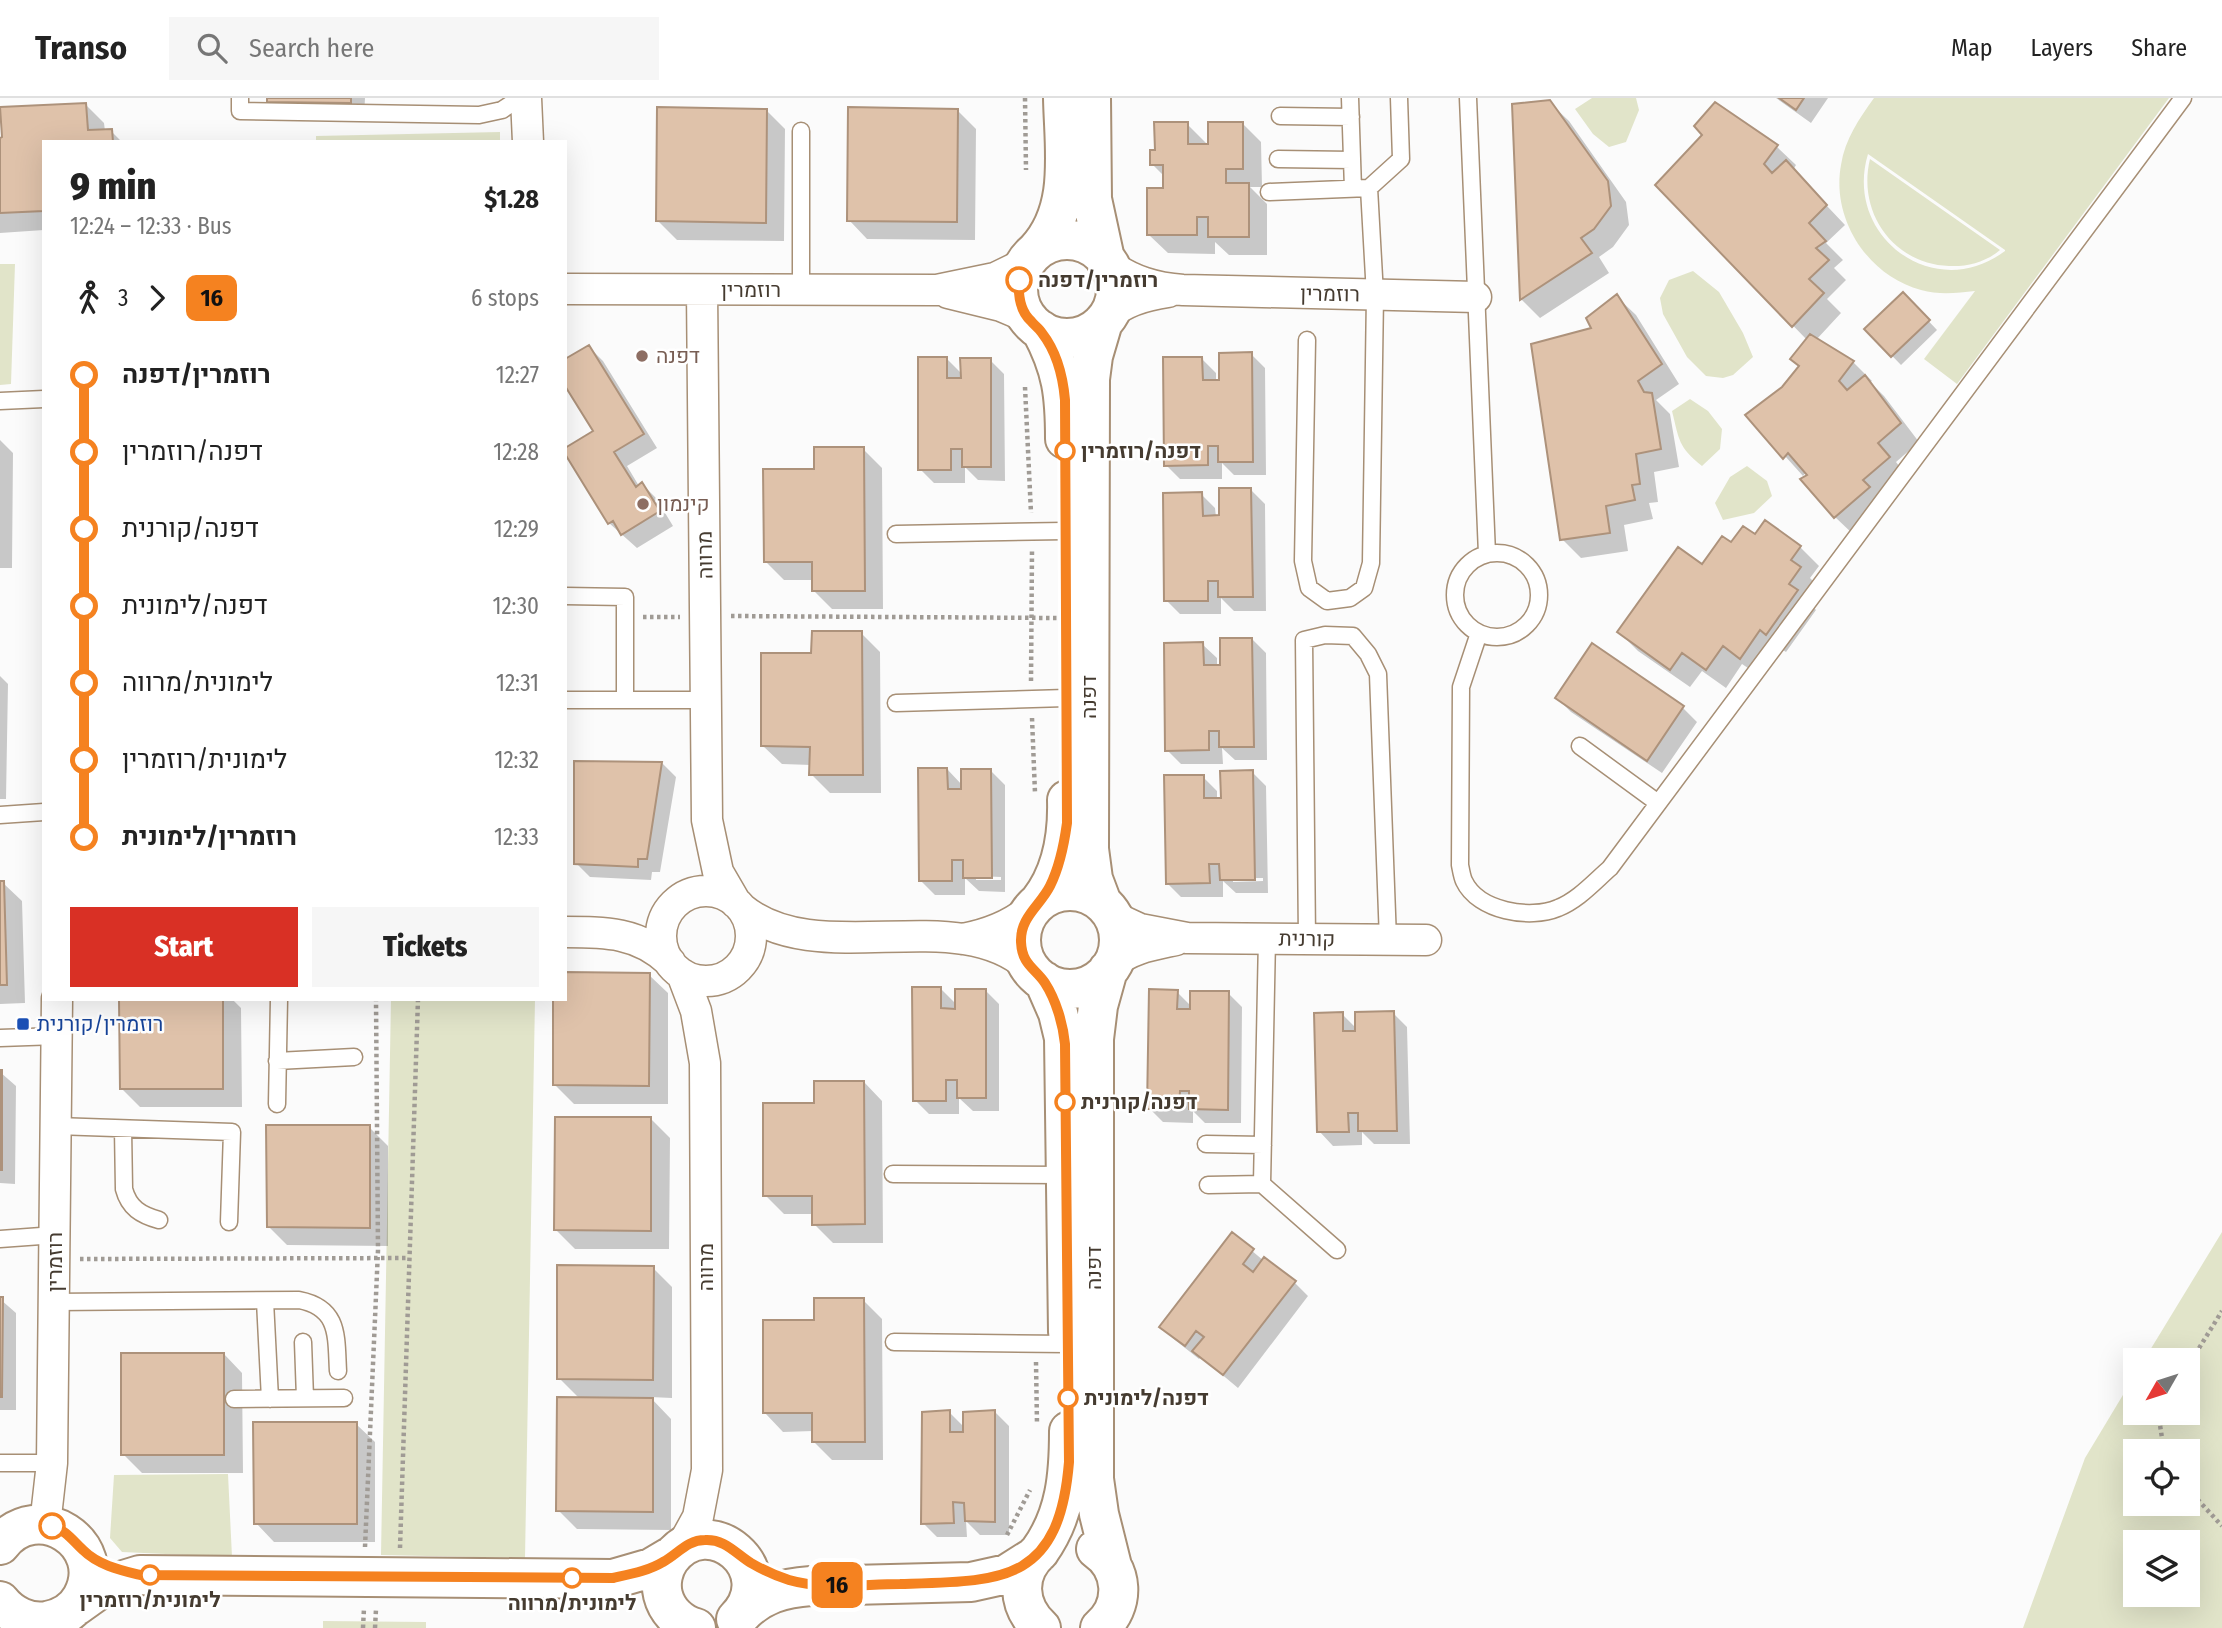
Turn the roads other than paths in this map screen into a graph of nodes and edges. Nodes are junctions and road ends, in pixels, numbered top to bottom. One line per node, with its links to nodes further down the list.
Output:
1 (240, 98): 2 (lane)
2 (520, 98)
3 (526, 98): 13 (street)
4 (1063, 98): 19 (street)
5 (1091, 98): 20 (street)
6 (1350, 98): 11 (lane)
7 (1399, 98): 17 (lane)
8 (1468, 98): 27 (lane)
9 (2183, 98): 44 (lane)
10 (1280, 116): 11 (lane)
11 (1351, 117): 15 (lane)
12 (801, 131): 23 (lane)
13 (528, 140)
14 (1278, 159): 15 (lane)
15 (1352, 160): 16 (lane)
16 (1353, 188): 17 (lane); 18 (lane)
17 (1369, 188): 26 (lane)
18 (1269, 192)
19 (1031, 257): 20 (street); 24 (street, רוזמרין); 29 (street)
20 (1107, 262): 25 (street, רוזמרין); 28 (street)
21 (567, 289): 22 (street, רוזמרין)
22 (702, 290): 23 (street, רוזמרין); 41 (street, מרווה)
23 (801, 290): 24 (street, רוזמרין)
24 (937, 290): 29 (street, רוזמרין)
25 (1183, 290): 26 (street, רוזמרין); 28 (street, רוזמרין)
26 (1375, 295): 27 (street, רוזמרין); 30 (lane)
27 (1476, 297): 35 (lane)
28 (1106, 319): 29 (street); 51 (street, דפנה)
29 (1034, 323): 33 (street, דפנה)
30 (1307, 340)
31 (42, 399): 32 (lane)
32 (0, 401)
33 (1049, 531): 34 (lane); 38 (street, דפנה)
34 (896, 534)
35 (1487, 554): 37 (lane); 37 (lane)
36 (567, 596): 40 (lane)
37 (1479, 633): 44 (lane)
38 (1048, 698): 42 (lane); 50 (street, דפנה)
39 (567, 700): 40 (lane)
40 (625, 700): 41 (lane)
41 (705, 700): 47 (street, מרווה)
42 (896, 703)
43 (1580, 746): 44 (lane)
44 (1658, 803)
45 (42, 813): 46 (lane)
46 (0, 815)
47 (707, 820): 48 (street, מרווה); 49 (street, מרווה)
48 (679, 901): 49 (street); 53 (street); 63 (street)
49 (738, 905): 54 (street); 61 (street)
50 (1036, 905): 51 (street); 57 (street); 64 (street)
51 (1107, 910): 55 (street, קורנית); 62 (street)
52 (567, 932): 53 (street)
53 (608, 932): 63 (street)
54 (808, 935): 57 (street); 61 (street)
55 (1187, 938): 56 (street, קורנית); 62 (street, קורנית)
56 (1267, 938): 58 (street, קורנית); 76 (lane)
57 (962, 939): 64 (street)
58 (1307, 939): 59 (street, קורנית); 59 (lane)
59 (1388, 940): 60 (street, קורנית)
60 (1426, 940)
61 (742, 963): 63 (street); 71 (street, מרווה)
62 (1110, 967): 64 (street); 105 (street, דפנה)
63 (676, 968): 71 (street, מרווה)
64 (1038, 976): 78 (street, דפנה)
65 (57, 1001): 67 (street, רוזמרין)
66 (279, 1001): 70 (lane)
67 (57, 1035): 68 (lane); 73 (street, רוזמרין)
68 (0, 1038)
69 (354, 1058): 70 (lane)
70 (278, 1061): 72 (lane)
71 (705, 1063): 98 (street, מרווה)
72 (277, 1104)
73 (56, 1126): 74 (lane); 84 (street, רוזמרין)
74 (123, 1129): 81 (lane); 82 (lane)
75 (1206, 1144): 76 (lane)
76 (1263, 1145): 79 (lane)
77 (893, 1174): 78 (lane)
78 (1066, 1175): 90 (street, דפנה)
79 (1262, 1184): 80 (lane); 85 (lane)
80 (1208, 1185)
81 (159, 1220)
82 (229, 1222)
83 (0, 1239): 84 (lane)
84 (54, 1247): 87 (street, רוזמרין)
85 (1337, 1250)
86 (265, 1301): 87 (lane); 91 (lane); 95 (lane)
87 (54, 1303): 97 (street, רוזמרין)
88 (303, 1342): 92 (lane)
89 (894, 1342): 90 (lane)
90 (1068, 1344): 104 (street, דפנה)
91 (338, 1371)
92 (306, 1398): 93 (lane); 95 (lane)
93 (344, 1398)
94 (234, 1399): 95 (lane)
95 (271, 1399)
96 (0, 1463): 97 (lane)
97 (52, 1463): 99 (street, רוזמרין)
98 (707, 1470): 102 (street, מרווה); 103 (street, מרווה)
99 (44, 1525): 100 (street); 101 (street)
100 (1, 1542)
101 (82, 1549): 106 (street); 110 (street)
102 (677, 1552): 103 (street); 107 (street); 111 (street)
103 (739, 1554): 109 (street); 111 (street)
104 (1037, 1554): 105 (street); 108 (street); 112 (street, דפנה)
105 (1112, 1566): 113 (street, דפנה)
106 (140, 1575): 107 (street); 110 (street)
107 (613, 1578): 111 (street)
108 (971, 1582): 109 (street); 112 (street)
109 (811, 1586): 111 (street)
110 (28, 1612)
111 (709, 1622)
112 (1035, 1623)
113 (1100, 1628)

